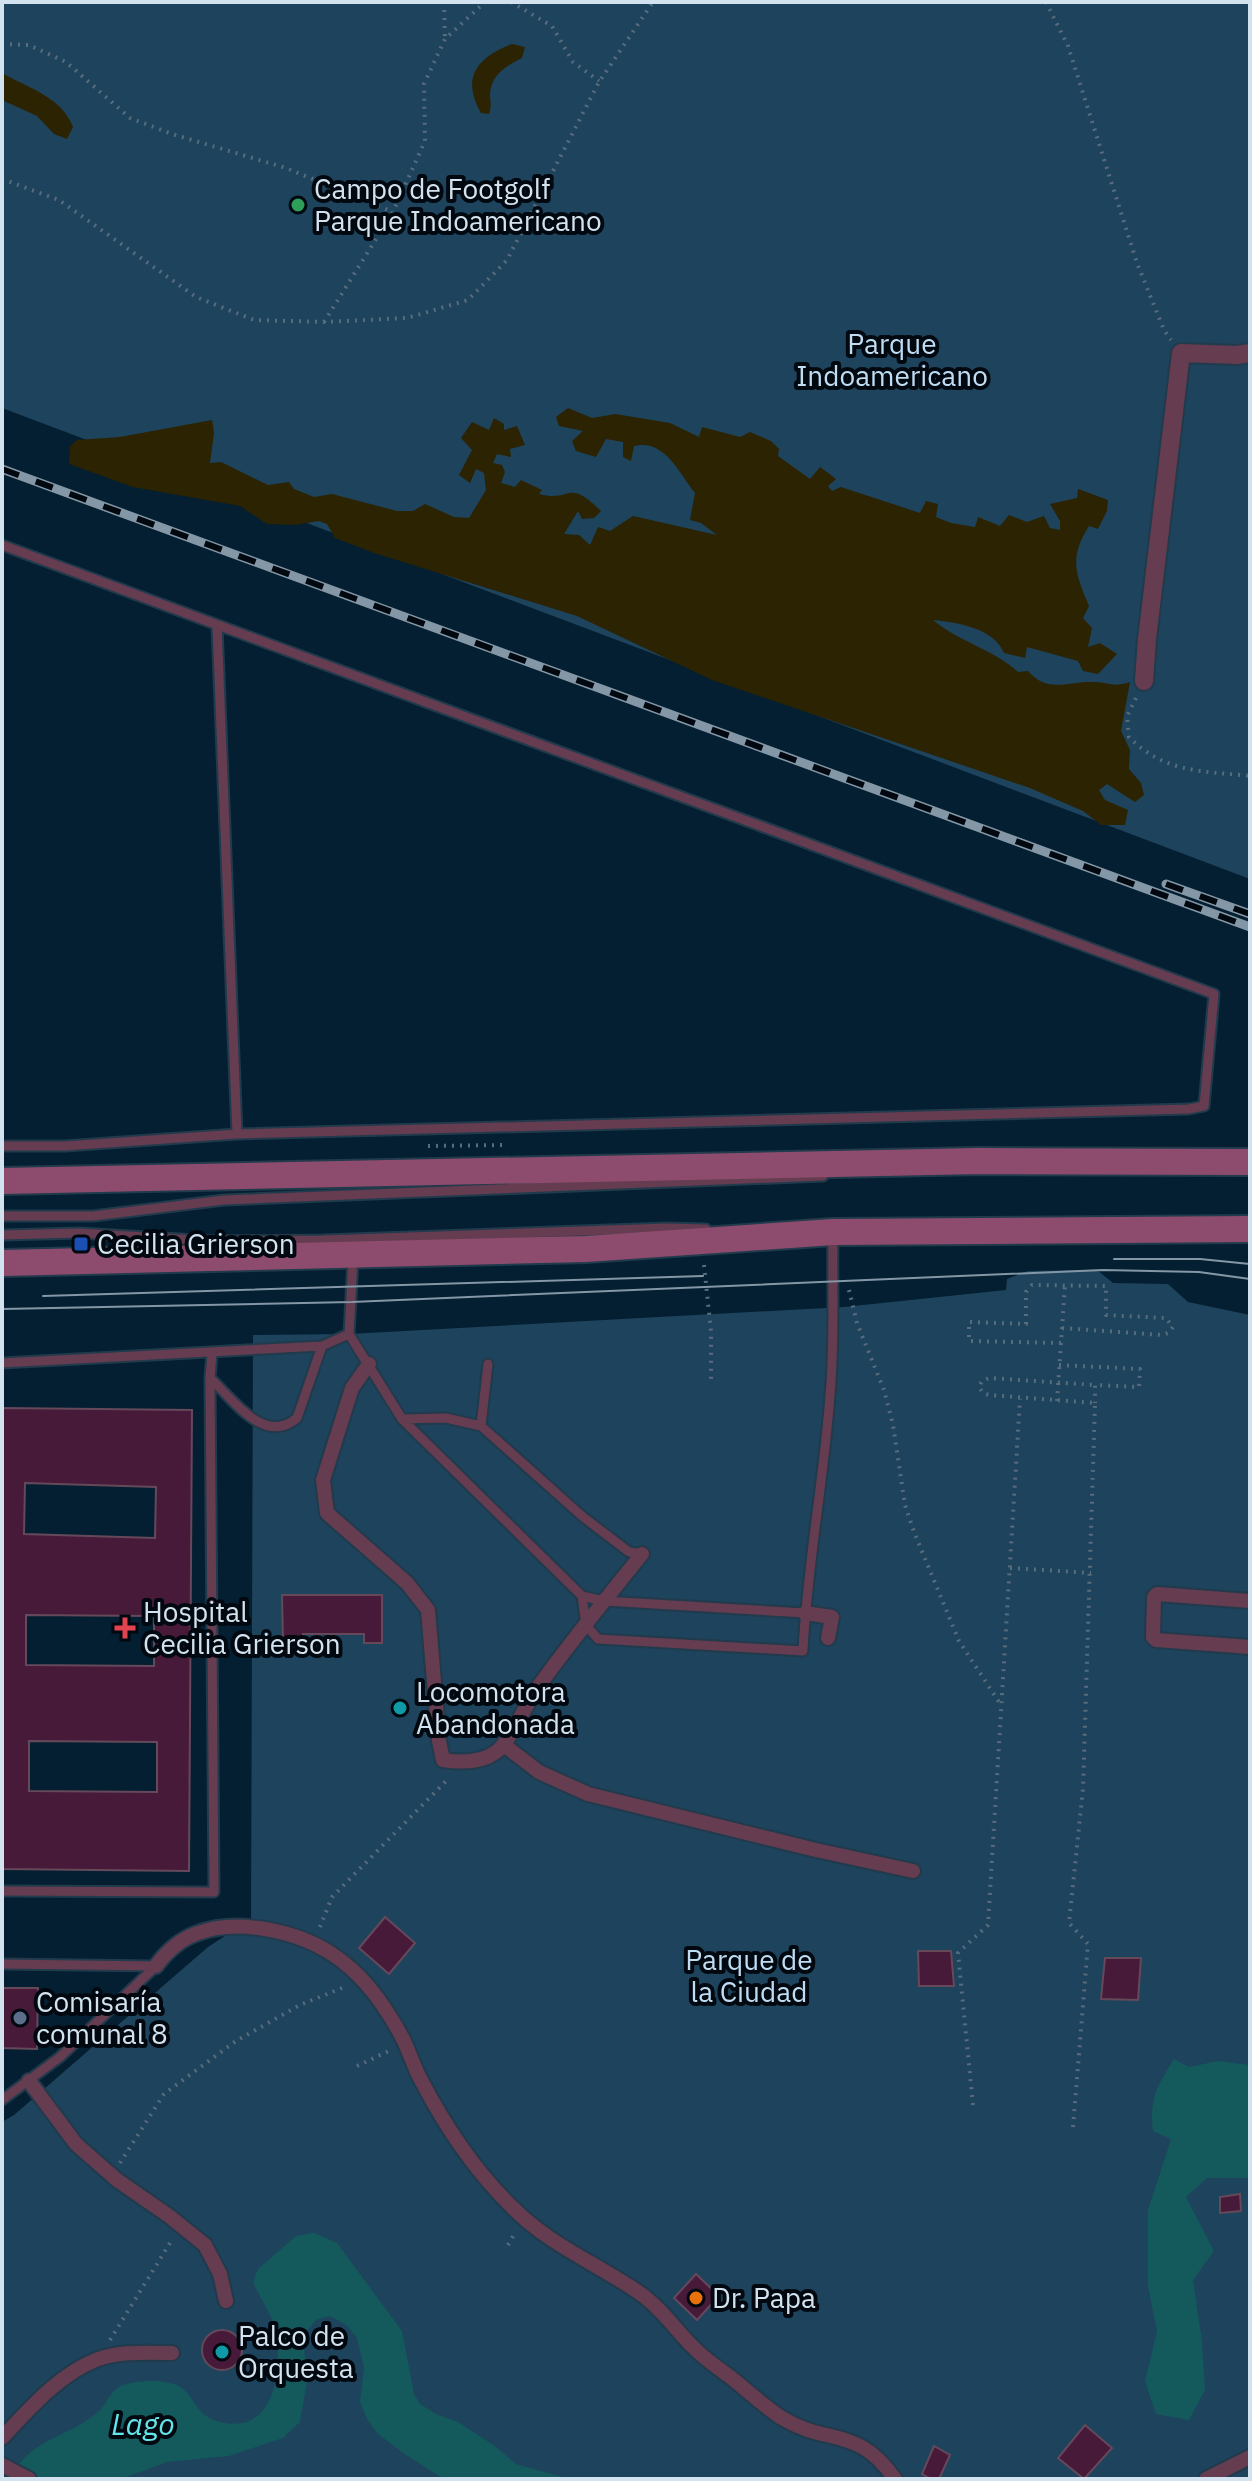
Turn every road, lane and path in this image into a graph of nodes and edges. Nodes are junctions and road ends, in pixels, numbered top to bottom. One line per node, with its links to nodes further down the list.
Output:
1 (444, 2): 6 (path)
2 (485, 2): 6 (path)
3 (511, 2): 8 (path)
4 (653, 2): 8 (path)
5 (1046, 2): 12 (path)
6 (445, 39): 10 (path)
7 (2, 44): 10 (path)
8 (599, 82): 11 (path)
9 (2, 179): 11 (path)
10 (393, 212): 11 (path)
11 (324, 322)
12 (1181, 353): 13 (street); 16 (street)
13 (1250, 353)
14 (2, 545): 15 (lane)
15 (217, 626): 18 (lane); 18 (lane)
16 (1144, 681): 17 (path)
17 (1250, 776)
18 (237, 1134): 19 (lane)
19 (2, 1146)
20 (978, 1161): 21 (main road); 22 (main road); 23 (lane)
21 (1250, 1162)
22 (2, 1181)
23 (2, 1216)
24 (1250, 1229): 26 (main road)
25 (2, 1235): 26 (lane)
26 (833, 1243): 27 (main road); 55 (lane); 59 (path)
27 (353, 1256): 29 (main road); 32 (lane)
28 (703, 1258): 42 (path)
29 (2, 1263)
30 (1065, 1285): 31 (path); 31 (path); 33 (path)
31 (1062, 1328): 33 (path)
32 (349, 1334): 34 (lane); 37 (lane)
33 (1061, 1343): 39 (path)
34 (322, 1346): 35 (lane); 40 (lane)
35 (212, 1353): 36 (lane); 40 (lane)
36 (2, 1363)
37 (369, 1364): 47 (lane); 61 (street)
38 (488, 1364): 48 (lane)
39 (1059, 1365): 41 (path); 43 (path)
40 (210, 1378): 63 (lane)
41 (1058, 1382): 43 (path); 44 (path); 45 (path)
42 (711, 1384)
43 (1095, 1385): 46 (path)
44 (1020, 1399): 45 (path); 50 (path)
45 (1057, 1401): 46 (path)
46 (1095, 1403): 51 (path)
47 (402, 1419): 48 (lane); 52 (lane)
48 (481, 1426): 49 (lane)
49 (642, 1554): 53 (street)
50 (1009, 1568): 51 (path); 59 (path)
51 (1091, 1573): 73 (path)
52 (582, 1596): 53 (lane); 56 (lane)
53 (604, 1601): 55 (lane); 56 (street)
54 (1250, 1601): 58 (street)
55 (805, 1613): 56 (lane); 57 (street)
56 (586, 1625): 60 (street)
57 (828, 1638)
58 (1250, 1647)
59 (1001, 1705): 72 (path)
60 (504, 1745): 61 (street); 62 (street)
61 (465, 1762): 64 (path)
62 (913, 1871)
63 (2, 1891)
64 (313, 1944): 66 (street); 67 (street)
65 (2, 1964): 66 (lane)
66 (156, 1966): 70 (lane)
67 (364, 1979): 68 (street); 74 (path)
68 (405, 2044): 69 (path); 83 (street)
69 (357, 2066)
70 (29, 2081): 71 (lane); 74 (street)
71 (2, 2100)
72 (973, 2105)
73 (1073, 2127)
74 (112, 2175): 75 (street)
75 (180, 2225): 76 (street); 78 (path)
76 (226, 2301)
77 (172, 2353): 78 (street)
78 (99, 2359): 79 (street)
79 (2, 2438)
80 (1250, 2457): 84 (street)
81 (6, 2467): 82 (street)
82 (29, 2479)
83 (895, 2479)
84 (1206, 2479)

